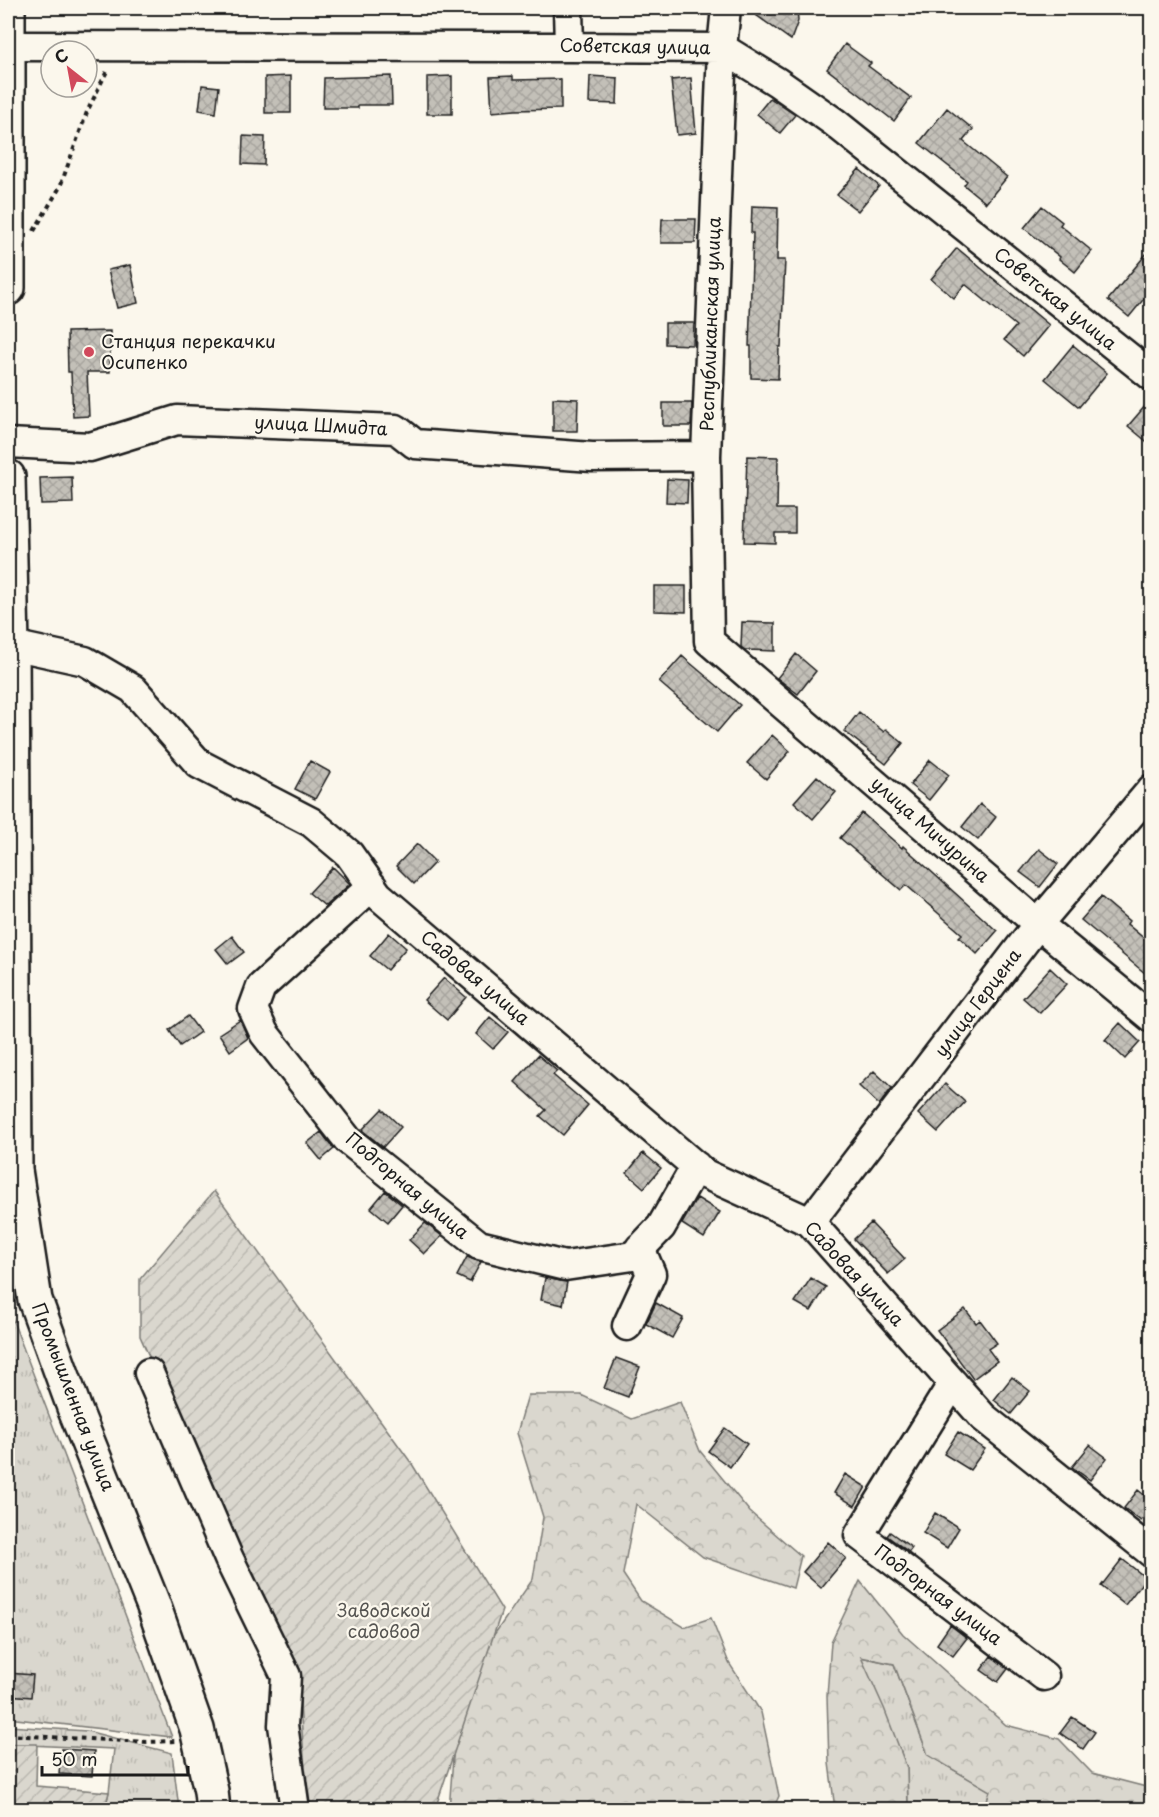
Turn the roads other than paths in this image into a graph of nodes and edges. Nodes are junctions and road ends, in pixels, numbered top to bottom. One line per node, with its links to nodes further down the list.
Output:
1 (8, 8): 4 (main road)
2 (568, 8): 5 (street)
3 (726, 8): 6 (street, Республиканская улица)
4 (8, 46): 5 (street, Советская улица); 7 (main road)
5 (569, 46): 6 (street, Советская улица)
6 (722, 48): 8 (street, Советская улица); 10 (street, Республиканская улица)
7 (8, 288)
8 (1152, 376)
9 (8, 443): 10 (street, улица Шмидта)
10 (706, 456): 12 (street, Республиканская улица)
11 (8, 477): 13 (main road, Промышленная улица)
12 (709, 641): 17 (street, улица Мичурина)
13 (12, 645): 14 (main road, Промышленная улица); 16 (street, Садовая улица)
14 (10, 725): 27 (main road, Промышленная улица)
15 (1152, 789): 17 (street, улица Герцена)
16 (372, 886): 19 (street, Садовая улица); 21 (street, Подгорная улица)
17 (1038, 924): 18 (street, улица Мичурина); 20 (street, улица Герцена)
18 (1152, 1018)
19 (696, 1166): 20 (street, Садовая улица); 21 (street, Подгорная улица)
20 (810, 1222): 24 (street, Садовая улица)
21 (640, 1248): 22 (street)
22 (627, 1326)
23 (149, 1374): 28 (street)
24 (953, 1383): 25 (street, Садовая улица); 26 (street, Подгорная улица)
25 (1152, 1553)
26 (1044, 1676)
27 (213, 1809)
28 (295, 1809)

